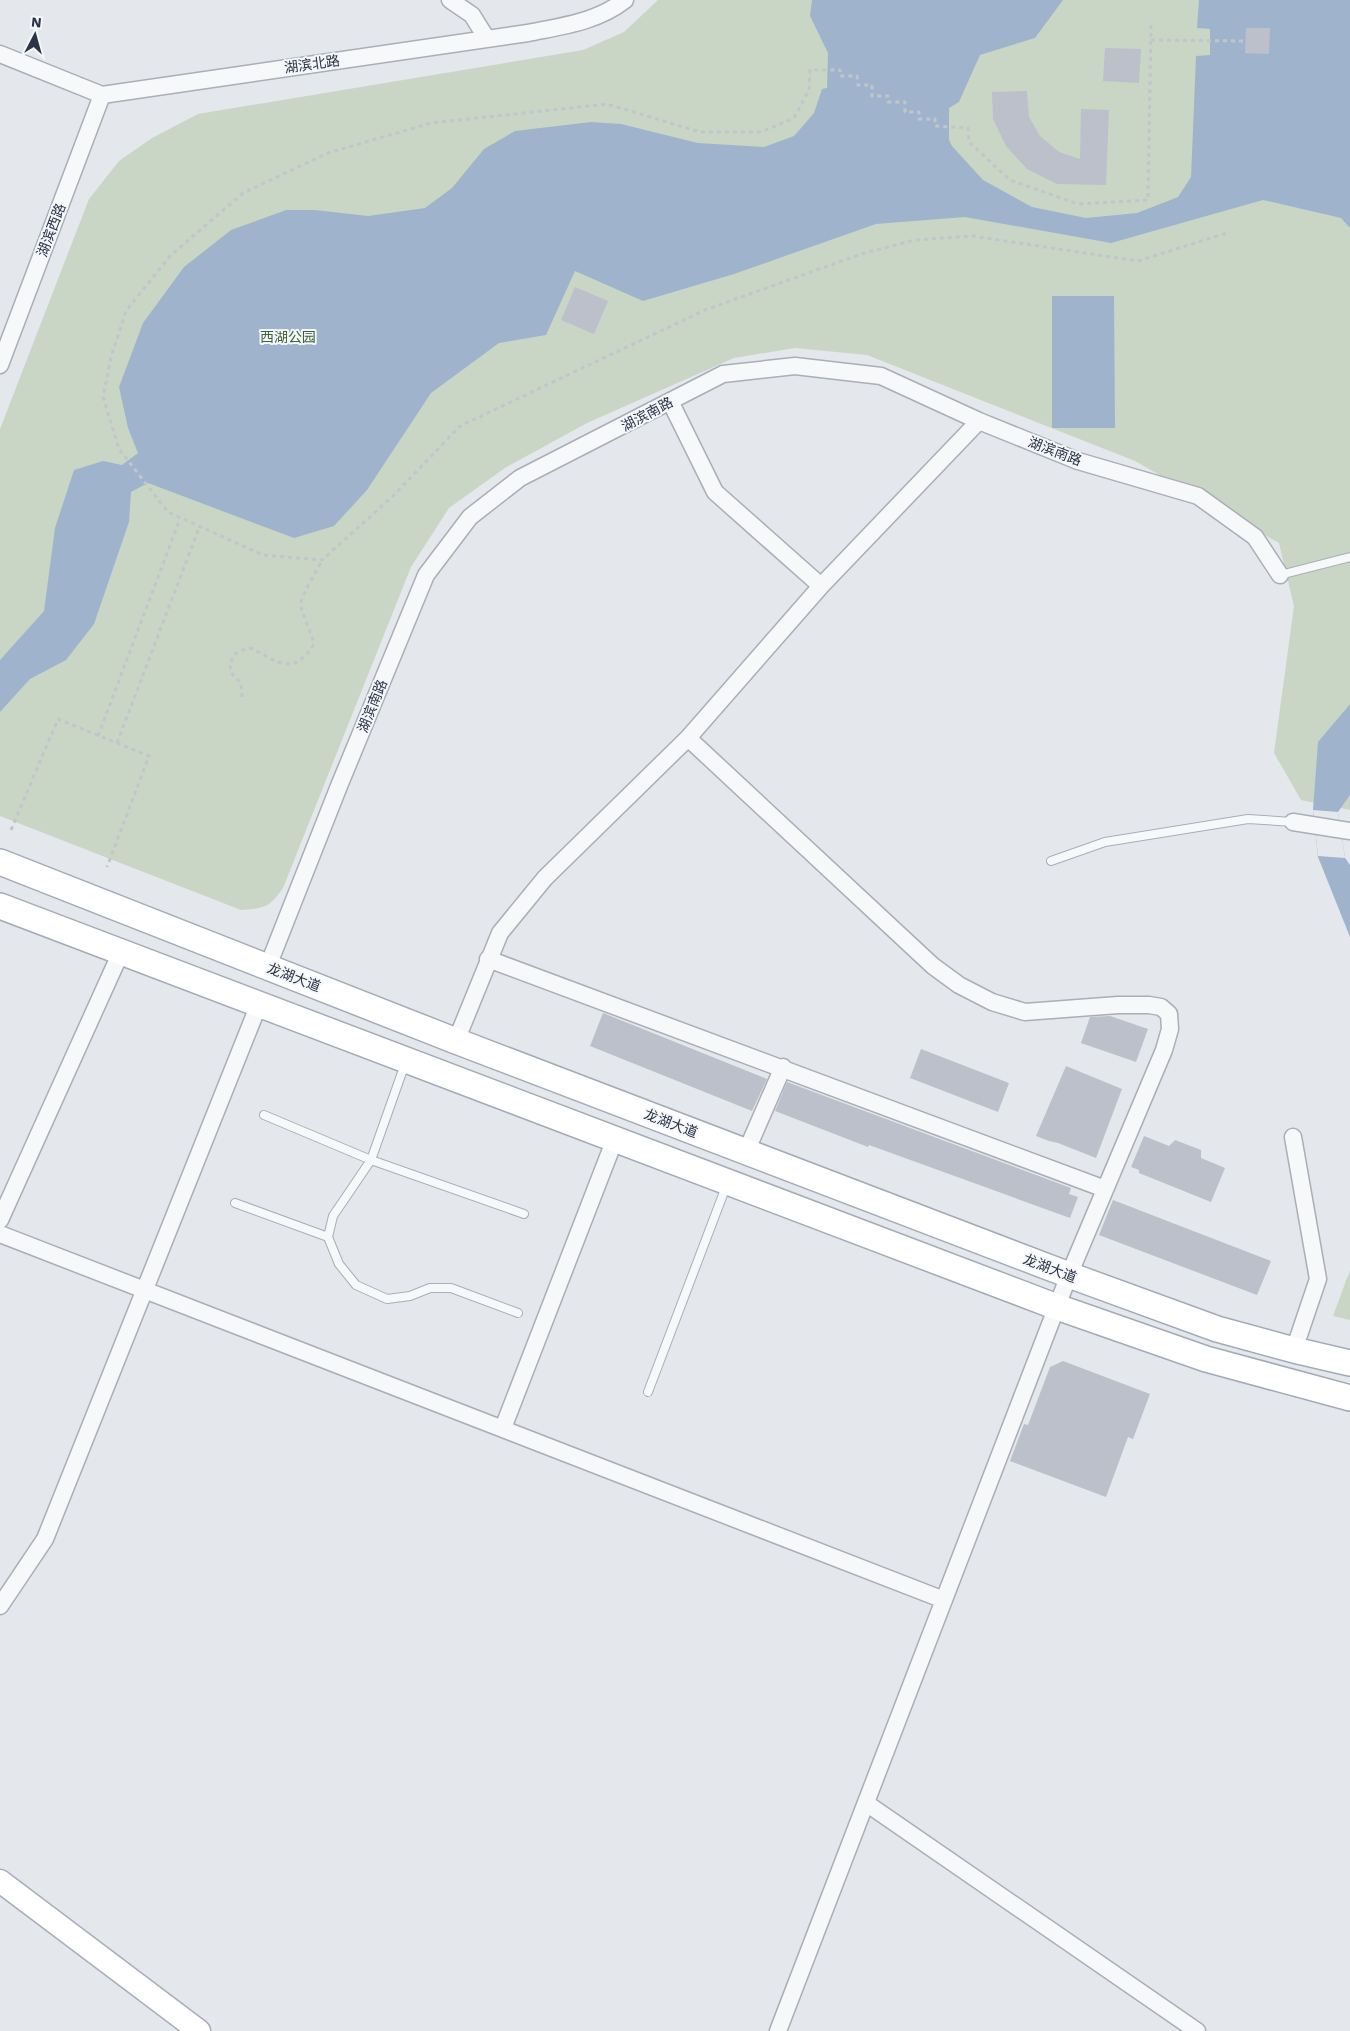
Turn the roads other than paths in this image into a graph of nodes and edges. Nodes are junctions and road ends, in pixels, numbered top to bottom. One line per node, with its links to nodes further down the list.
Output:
1 (450, 0): 3 (street)
2 (625, 0): 3 (street, 湖滨北路)
3 (488, 39): 5 (street, 湖滨北路)
4 (0, 54): 5 (street)
5 (102, 95): 6 (street, 湖滨西路)
6 (0, 365)
7 (670, 401): 8 (street, 湖滨南路); 11 (street); 20 (street, 湖滨南路)
8 (979, 421): 10 (street, 湖滨南路); 11 (street)
9 (1350, 557): 10 (lane)
10 (1280, 575)
11 (821, 586): 12 (street)
12 (688, 738): 19 (street); 31 (street)
13 (1293, 822): 14 (street); 15 (lane)
14 (1347, 831)
15 (1051, 861)
16 (0, 862): 20 (main road, 龙湖大道)
17 (0, 906): 18 (main road)
18 (121, 952): 21 (main road); 34 (street)
19 (488, 959): 22 (street); 24 (street)
20 (268, 966): 22 (main road, 龙湖大道)
21 (259, 1004): 23 (main road); 38 (street)
22 (456, 1041): 28 (main road, 龙湖大道)
23 (406, 1060): 27 (main road); 29 (lane)
24 (783, 1067): 28 (street); 31 (street)
25 (264, 1115): 29 (lane)
26 (1293, 1137): 41 (street)
27 (615, 1140): 30 (main road); 45 (street)
28 (746, 1152): 37 (main road, 龙湖大道)
29 (371, 1160): 33 (lane); 36 (lane)
30 (728, 1183): 39 (main road); 43 (lane)
31 (1105, 1189): 37 (street)
32 (236, 1203): 36 (lane)
33 (524, 1214)
34 (0, 1220)
35 (0, 1234): 38 (street)
36 (328, 1237): 40 (lane)
37 (1069, 1276): 39 (street); 41 (main road, 龙湖大道)
38 (145, 1290): 45 (street); 47 (street)
39 (1057, 1308): 44 (main road); 46 (street)
40 (518, 1313)
41 (1294, 1350): 42 (main road, 龙湖大道)
42 (1350, 1363)
43 (648, 1392)
44 (1350, 1398)
45 (503, 1428): 46 (street)
46 (944, 1600): 48 (street)
47 (0, 1606)
48 (866, 1803): 51 (street); 52 (street)
49 (0, 1881): 50 (street)
50 (198, 2031)
51 (778, 2031)
52 (1197, 2031)

